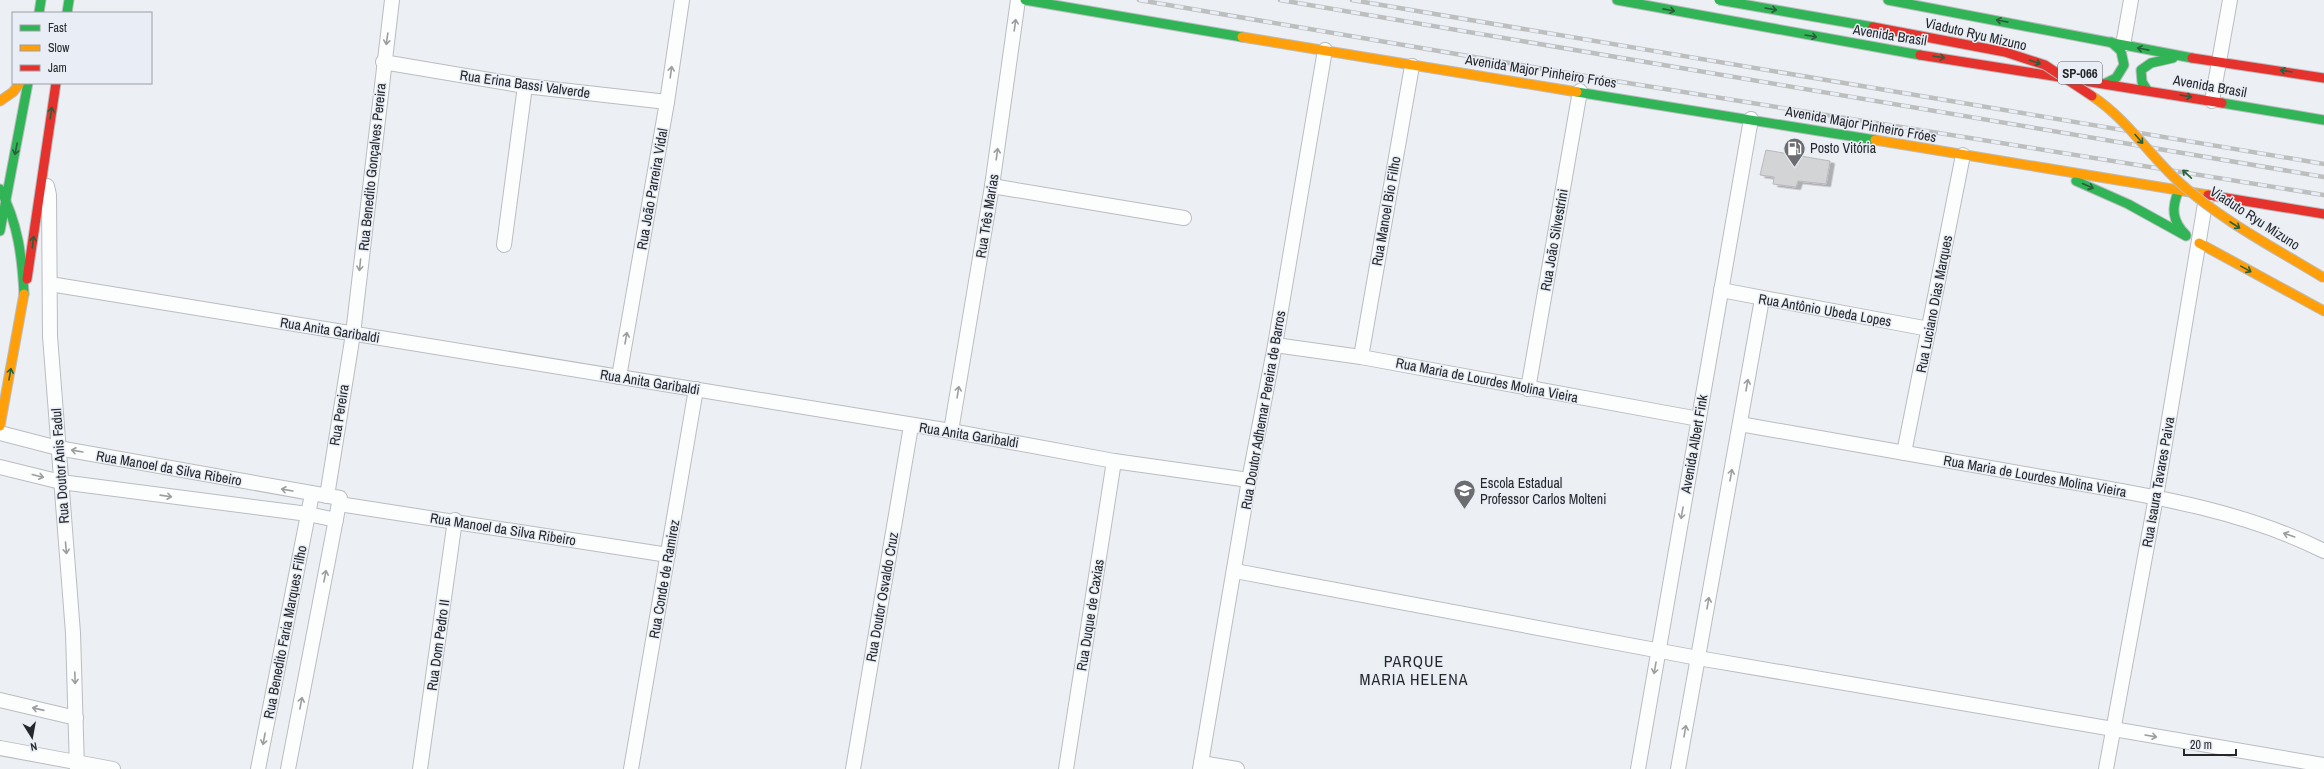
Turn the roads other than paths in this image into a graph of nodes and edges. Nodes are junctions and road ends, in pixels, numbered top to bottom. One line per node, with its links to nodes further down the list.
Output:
1 (41, 0): 12 (main road)
2 (69, 0): 13 (main road)
3 (392, 0): 17 (street, Rua Benedito Gonçalves Pereira, one-way to 17)
4 (682, 0): 32 (street, Rua João Parreira Vidal, one-way to 4)
5 (1018, 0): 38 (street, Rua Três Marias, one-way to 5)
6 (1025, 0): 15 (main road, Avenida Major Pinheiro Fróes)
7 (1617, 0): 22 (main road, Avenida Brasil, one-way to 22)
8 (1719, 0): 50 (main road, Viaduto Ryu Mizuno, one-way to 50, bridge)
9 (1888, 0): 14 (main road, Avenida Brasil, one-way to 9)
10 (2131, 0): 14 (street)
11 (2230, 0): 18 (street)
12 (39, 12)
13 (67, 12)
14 (2117, 44): 16 (main road, Avenida Brasil, one-way to 14); 22 (main road)
15 (1325, 50): 19 (main road, Avenida Major Pinheiro Fróes); 58 (street, Rua Doutor Adhemar Pereira de Barros)
16 (2181, 56): 18 (main road, Avenida Brasil); 27 (main road)
17 (384, 62): 26 (street, Rua Erina Bassi Valverde); 57 (street, Rua Benedito Gonçalves Pereira, one-way to 57)
18 (2220, 62): 21 (main road, Avenida Brasil, one-way to 18); 30 (street)
19 (1412, 66): 28 (main road, Avenida Major Pinheiro Fróes); 59 (street, Rua Manoel Bio Filho)
20 (2077, 71): 29 (main road, SP-066)
21 (2324, 78)
22 (2106, 83): 27 (main road, Avenida Brasil)
23 (19, 84): 31 (main road)
24 (28, 84): 42 (main road, one-way to 42)
25 (56, 84): 36 (main road, one-way to 25)
26 (525, 86): 32 (street, Rua Erina Bassi Valverde); 49 (street)
27 (2147, 90): 30 (main road, Avenida Brasil, one-way to 30)
28 (1580, 91): 33 (main road, Avenida Major Pinheiro Fróes); 62 (street, Rua João Silvestrini)
29 (2111, 94)
30 (2212, 101): 34 (main road, Avenida Brasil)
31 (0, 102)
32 (666, 102): 60 (street, Rua João Parreira Vidal, one-way to 32)
33 (1751, 118): 35 (main road, Avenida Major Pinheiro Fróes); 52 (street, Avenida Albert Fink)
34 (2324, 120)
35 (1963, 156): 37 (main road, Avenida Major Pinheiro Fróes); 56 (street, Rua Luciano Dias Marques)
36 (42, 164): 51 (street, Rua Doutor Anis Fadul); 53 (main road, one-way to 36)
37 (2053, 170): 41 (main road, Avenida Major Pinheiro Fróes); 47 (main road, Avenida Major Pinheiro Fróes, one-way to 47)
38 (992, 186): 44 (street); 67 (street, Rua Três Marias, one-way to 38)
39 (2202, 188): 41 (main road, Avenida Major Pinheiro Fróes); 43 (main road, Avenida Major Pinheiro Fróes); 46 (main road, Viaduto Ryu Mizuno); 48 (street, Rua Isaura Tavares Paiva)
40 (0, 189): 42 (main road)
41 (2179, 190): 47 (main road)
42 (6, 199): 45 (main road); 53 (main road)
43 (2324, 214)
44 (1184, 218)
45 (0, 232)
46 (2269, 234)
47 (2186, 236): 48 (main road, Avenida Major Pinheiro Fróes)
48 (2199, 243): 55 (main road, Avenida Major Pinheiro Fróes, one-way to 55); 76 (street, Rua Isaura Tavares Paiva)
49 (504, 245)
50 (2324, 278)
51 (50, 284): 57 (street, Rua Anita Garibaldi); 69 (street, Rua Doutor Anis Fadul)
52 (1721, 290): 54 (street, Rua Antônio Ubeda Lopes); 63 (street, Avenida Albert Fink)
53 (24, 294): 65 (main road, one-way to 53)
54 (1762, 299): 56 (street, Rua Antônio Ubeda Lopes); 64 (street, one-way to 54)
55 (2324, 311)
56 (1929, 329): 70 (street, Rua Luciano Dias Marques)
57 (353, 334): 60 (street, Rua Anita Garibaldi); 77 (street, Rua Pereira)
58 (1275, 345): 59 (street, Rua Maria de Lourdes Molina Vieira); 73 (street, Rua Doutor Adhemar Pereira de Barros)
59 (1361, 357): 62 (street, Rua Maria de Lourdes Molina Vieira)
60 (619, 377): 61 (street, Rua Anita Garibaldi)
61 (696, 389): 66 (street, Rua Anita Garibaldi); 82 (street, Rua Conde de Ramirez)
62 (1528, 389): 63 (street, Rua Maria de Lourdes Molina Vieira)
63 (1699, 419): 84 (street, Avenida Albert Fink, one-way to 84)
64 (1740, 424): 70 (street, Rua Maria de Lourdes Molina Vieira); 85 (street, one-way to 64)
65 (0, 426)
66 (911, 426): 67 (street, Rua Anita Garibaldi); 98 (street, Rua Doutor Osvaldo Cruz)
67 (952, 431): 71 (street, Rua Anita Garibaldi)
68 (0, 433): 69 (street, Rua Manoel da Silva Ribeiro)
69 (58, 448): 74 (street, Rua Doutor Anis Fadul); 75 (street, Rua Manoel da Silva Ribeiro, one-way to 69)
70 (1904, 453): 76 (street, Rua Maria de Lourdes Molina Vieira)
71 (1114, 461): 73 (street, Rua Anita Garibaldi); 99 (street, Rua Duque de Caxias)
72 (0, 467): 74 (street, Rua Manoel da Silva Ribeiro, one-way to 74)
73 (1249, 480): 83 (street, Rua Doutor Adhemar Pereira de Barros)
74 (61, 482): 78 (street, Rua Manoel da Silva Ribeiro, one-way to 78); 87 (street, Rua Doutor Anis Fadul, one-way to 87)
75 (312, 494): 77 (street, Rua Manoel da Silva Ribeiro); 78 (street, Rua Benedito Faria Marques Filho)
76 (2156, 497): 81 (street, Rua Maria de Lourdes Molina Vieira, one-way to 76); 88 (street, Rua Isaura Tavares Paiva)
77 (335, 499): 79 (street, Rua Benedito Faria Marques Filho); 80 (street, Rua Manoel da Silva Ribeiro)
78 (308, 514): 79 (street, Rua Manoel da Silva Ribeiro); 94 (street, Rua Benedito Faria Marques Filho, one-way to 94)
79 (336, 520): 95 (street, Rua Benedito Faria Marques Filho, one-way to 79)
80 (455, 520): 82 (street, Rua Manoel da Silva Ribeiro); 96 (street, Rua Dom Pedro II)
81 (2324, 551)
82 (668, 555): 97 (street, Rua Conde de Ramirez)
83 (1235, 571): 84 (street); 92 (street, Rua Doutor Adhemar Pereira de Barros)
84 (1658, 650): 85 (street); 101 (street, Avenida Albert Fink, one-way to 101)
85 (1698, 658): 88 (street); 102 (street, one-way to 85)
86 (0, 700): 87 (street, one-way to 86)
87 (76, 718): 91 (street, Rua Doutor Anis Fadul)
88 (2113, 729): 90 (street, one-way to 90); 103 (street, Rua Isaura Tavares Paiva)
89 (0, 748): 91 (street)
90 (2324, 765)
91 (77, 766): 93 (street)
92 (1200, 766): 100 (street)
93 (113, 769)
94 (258, 769)
95 (288, 769)
96 (420, 769)
97 (631, 769)
98 (853, 769)
99 (1066, 769)
100 (1237, 769)
101 (1638, 769)
102 (1678, 769)
103 (2106, 769)

